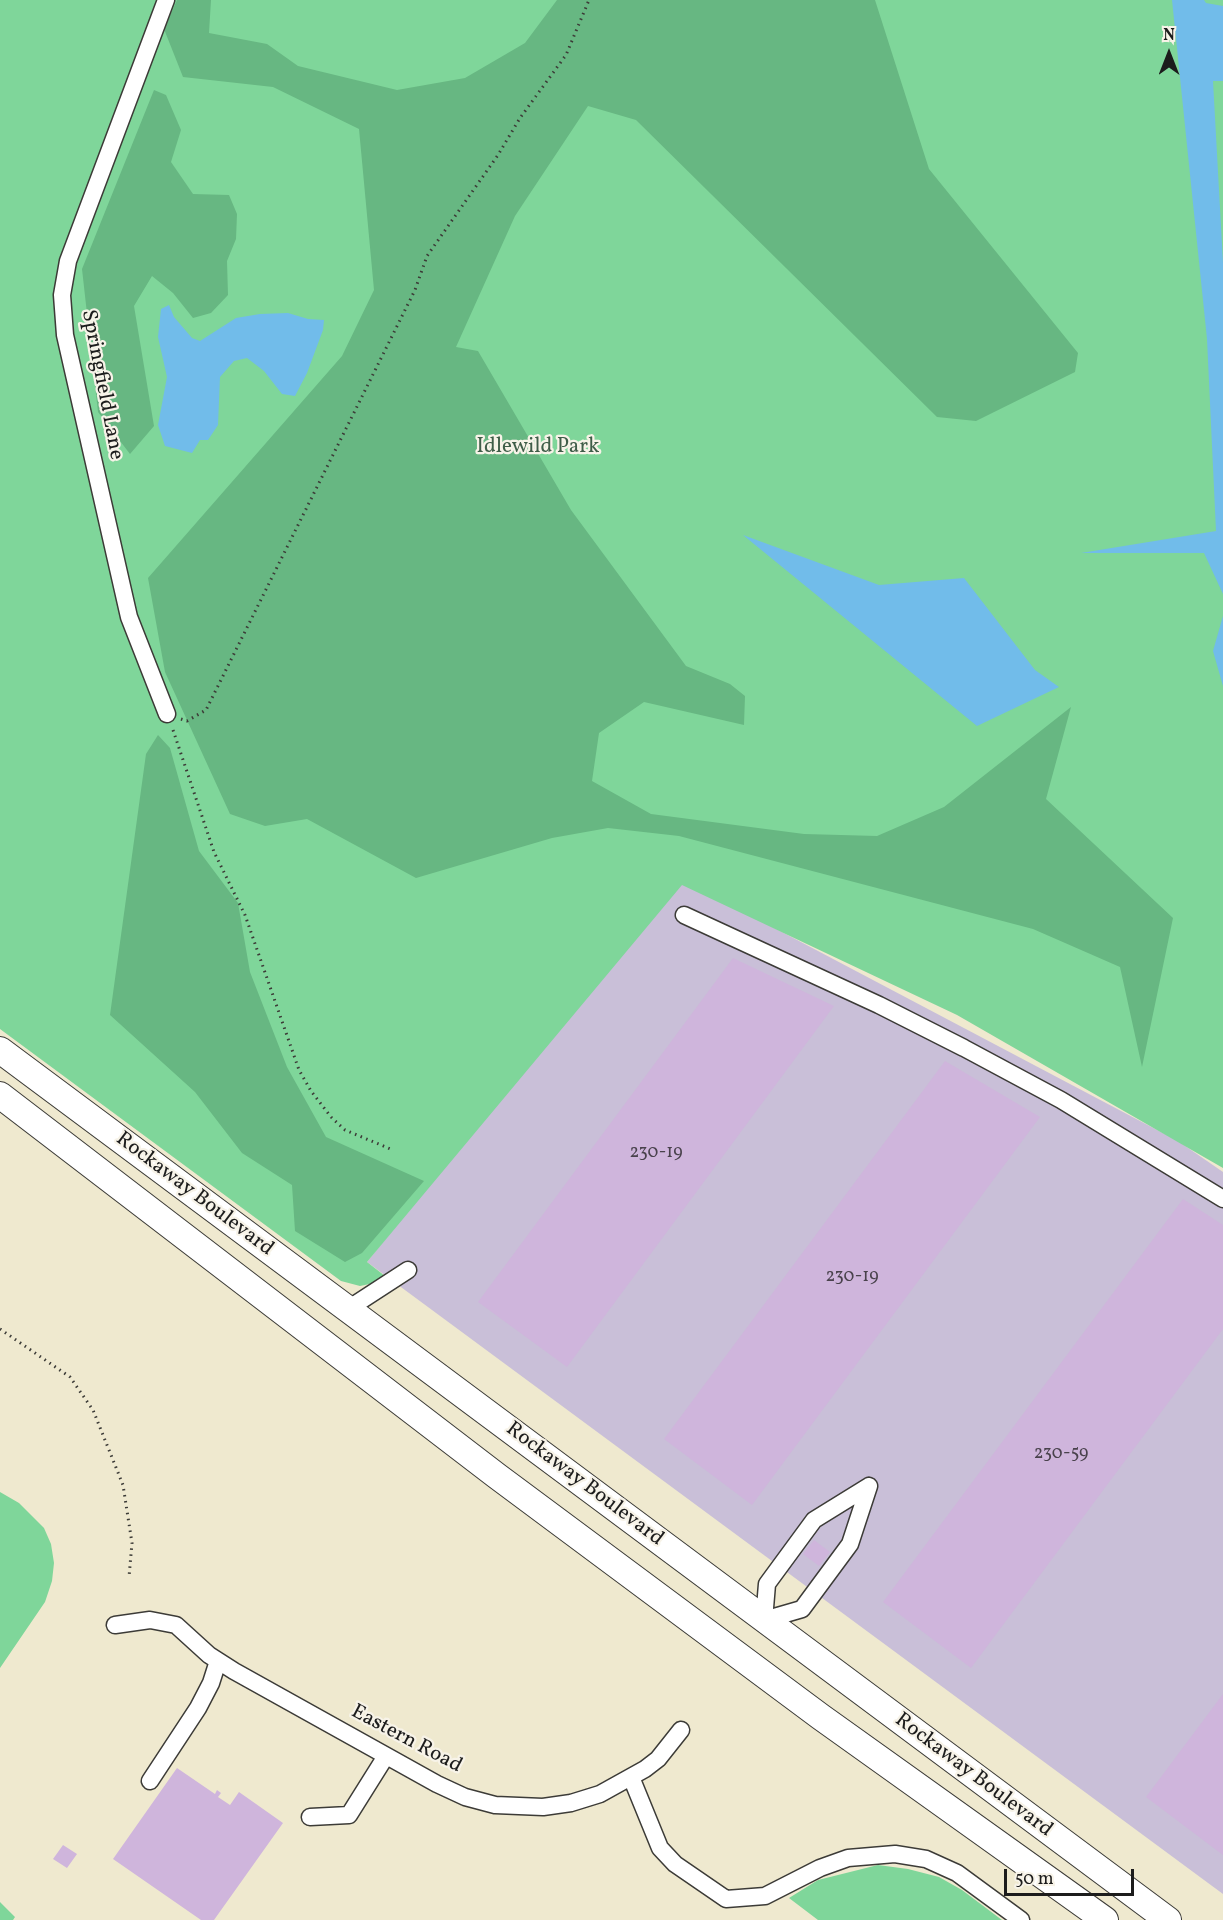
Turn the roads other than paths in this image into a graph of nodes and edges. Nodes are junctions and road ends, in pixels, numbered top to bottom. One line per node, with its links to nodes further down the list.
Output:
1 (165, 0): 2 (street, Springfield Lane)
2 (167, 714)
3 (684, 915): 6 (street)
4 (0, 1050): 8 (highway, Rockaway Boulevard)
5 (0, 1095): 18 (highway, Rockaway Boulevard)
6 (1223, 1199)
7 (408, 1270): 8 (street)
8 (348, 1309): 9 (highway, Rockaway Boulevard)
9 (764, 1620): 9 (street); 19 (highway, Rockaway Boulevard)
10 (115, 1625): 11 (street, Eastern Road)
11 (218, 1661): 13 (street, Eastern Road); 15 (street)
12 (681, 1731): 14 (street, Eastern Road)
13 (386, 1756): 14 (street, Eastern Road); 16 (street)
14 (630, 1777): 17 (street)
15 (150, 1780)
16 (310, 1817)
17 (1021, 1920)
18 (1105, 1920)
19 (1168, 1920)

